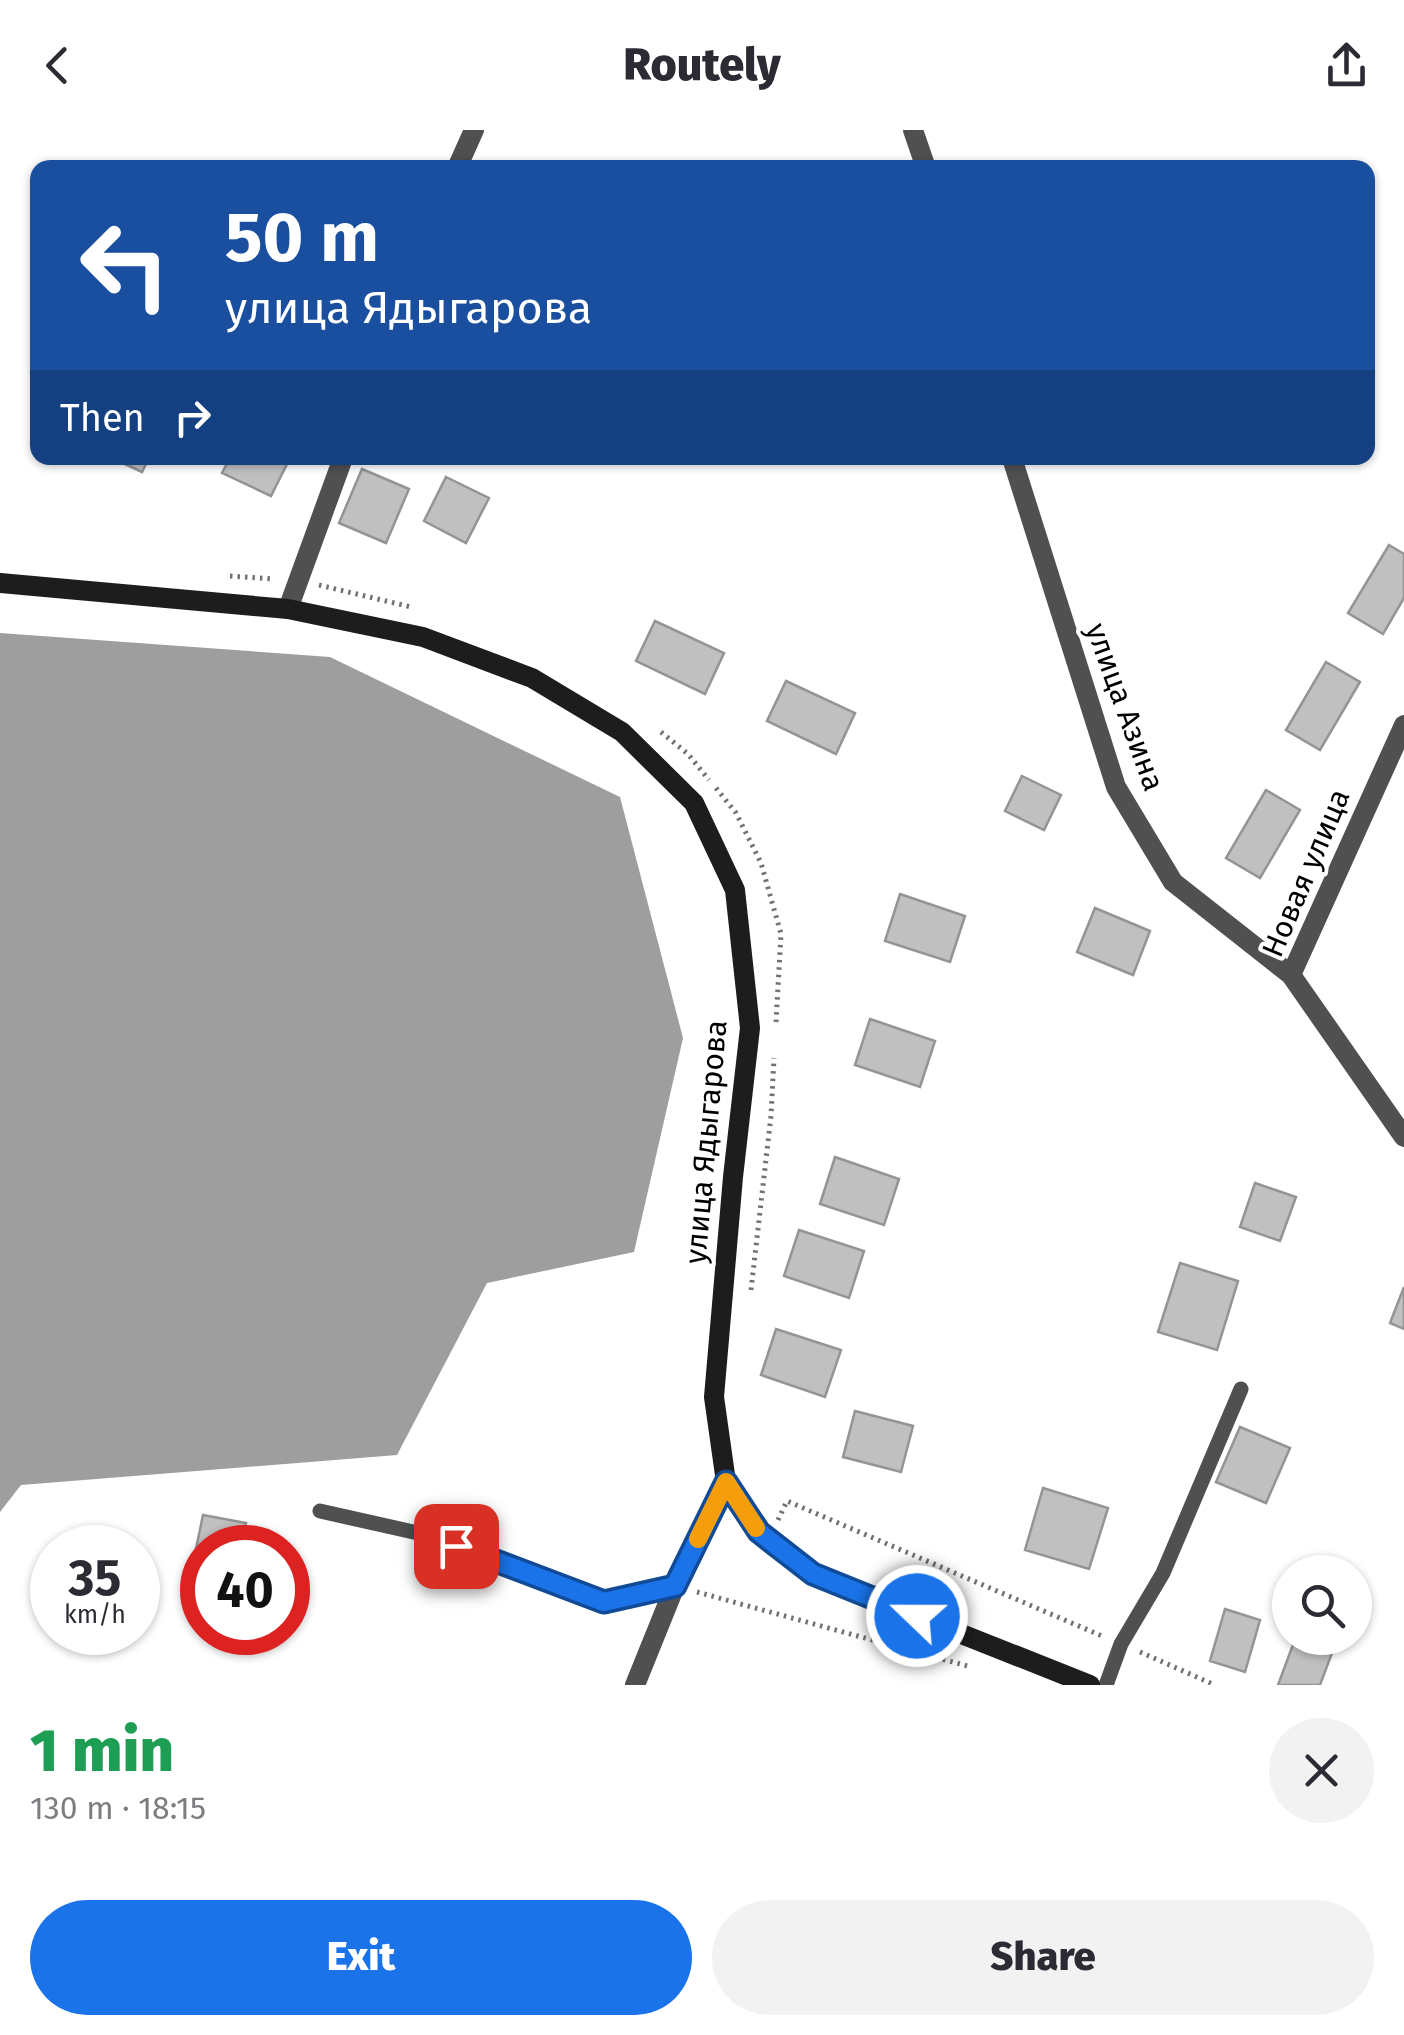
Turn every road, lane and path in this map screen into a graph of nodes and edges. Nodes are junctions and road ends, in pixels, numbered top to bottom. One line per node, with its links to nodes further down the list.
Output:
1 (474, 130): 3 (street)
2 (913, 130): 4 (street)
3 (461, 160)
4 (923, 160)
5 (340, 465): 8 (street)
6 (1014, 465): 14 (street, улица Азина)
7 (222, 576): 8 (path)
8 (298, 580): 10 (street); 11 (path)
9 (0, 583): 10 (street, улица Ядыгарова)
10 (288, 609): 20 (street, улица Ядыгарова)
11 (420, 611)
12 (1404, 725): 14 (street, Новая улица)
13 (660, 731): 15 (path)
14 (1291, 975): 17 (street, Новая улица)
15 (776, 1025)
16 (775, 1043): 18 (path)
17 (1404, 1136)
18 (750, 1291)
19 (1242, 1389): 24 (lane)
20 (726, 1482): 23 (street); 27 (street)
21 (320, 1511): 23 (lane)
22 (767, 1512): 24 (path)
23 (675, 1586): 25 (path); 26 (street)
24 (1121, 1644): 28 (lane); 29 (path)
25 (988, 1672)
26 (635, 1685)
27 (1090, 1685)
28 (1106, 1685)
29 (1215, 1685)

